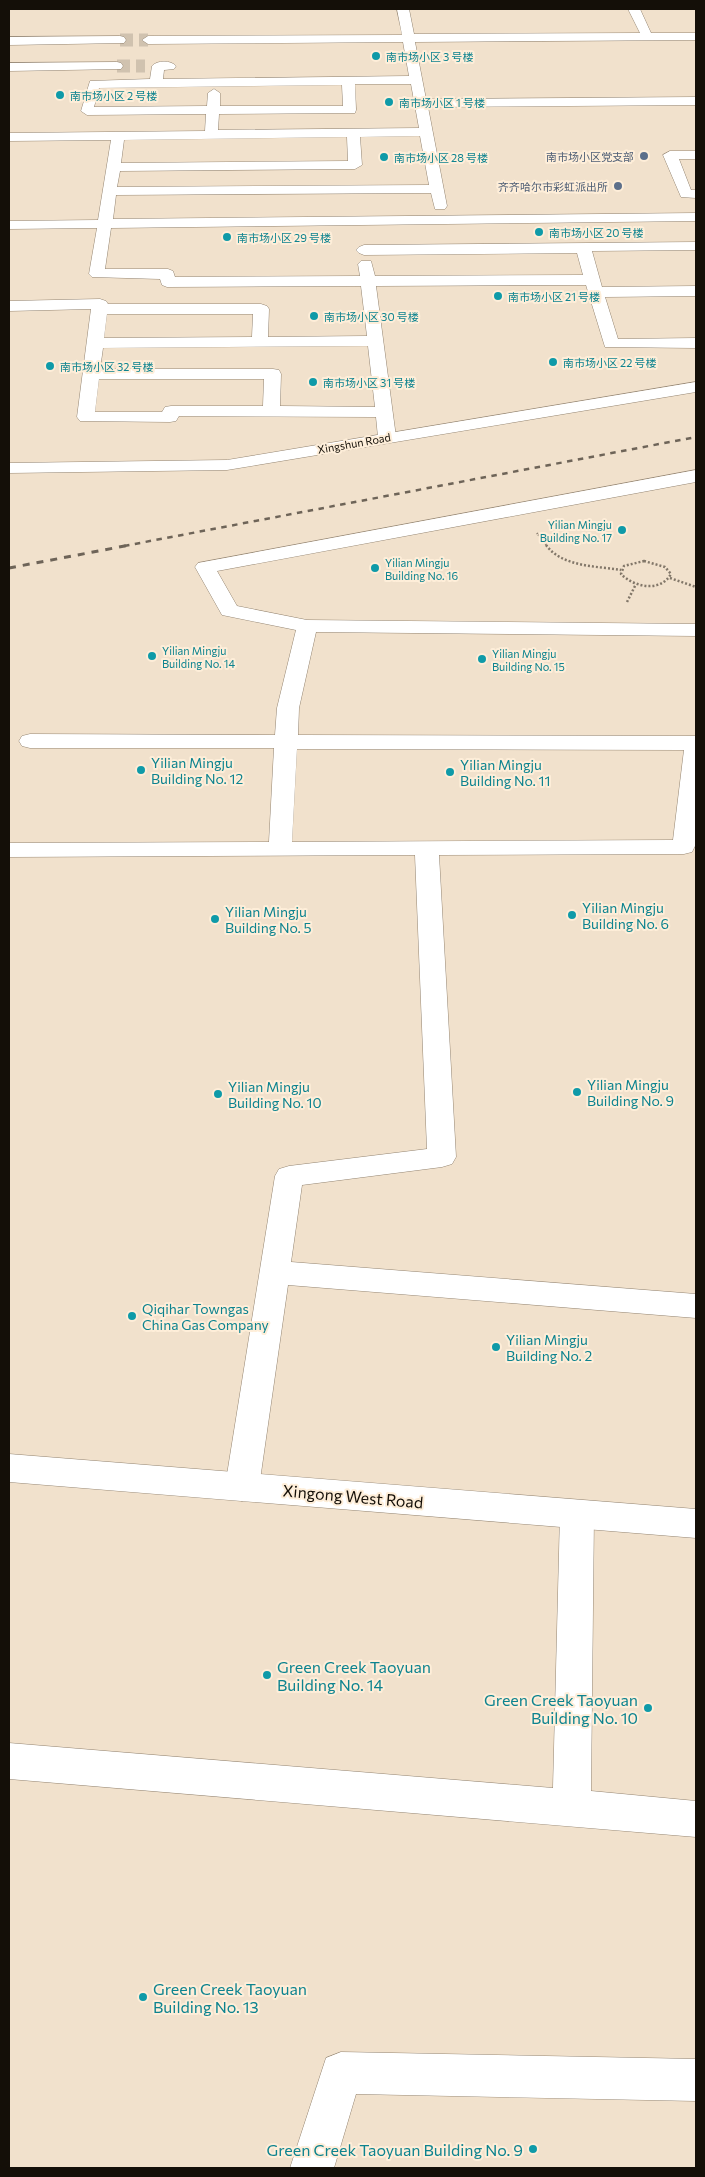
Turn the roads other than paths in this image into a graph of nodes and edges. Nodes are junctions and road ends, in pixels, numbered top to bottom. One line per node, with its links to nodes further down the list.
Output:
1 (403, 9): 5 (street)
2 (634, 9): 3 (street)
3 (647, 36): 4 (street); 5 (street)
4 (696, 37)
5 (408, 38): 9 (street); 12 (street)
6 (120, 40): 8 (street)
7 (148, 40): 9 (street)
8 (9, 41)
9 (167, 59): 15 (street)
10 (117, 66): 11 (street)
11 (9, 68)
12 (416, 80): 13 (street); 17 (street)
13 (348, 81): 14 (street); 18 (street)
14 (215, 82): 15 (street); 18 (street)
15 (156, 83): 18 (street)
16 (696, 101): 17 (street)
17 (421, 103): 19 (street)
18 (213, 110): 21 (street)
19 (426, 132): 20 (street); 26 (street)
20 (353, 133): 21 (street); 25 (street)
21 (211, 135): 22 (street)
22 (118, 136): 23 (street); 25 (street)
23 (9, 137)
24 (696, 155): 28 (street)
25 (112, 167): 27 (street)
26 (437, 189): 27 (street); 30 (street)
27 (109, 191): 32 (street)
28 (696, 194)
29 (691, 217): 30 (street); 34 (street)
30 (443, 219): 31 (street)
31 (361, 220): 32 (street); 36 (street)
32 (103, 224): 33 (street); 38 (street)
33 (9, 225)
34 (694, 245): 35 (street); 37 (street)
35 (585, 247)
36 (364, 250): 38 (street); 39 (street)
37 (696, 261)
38 (368, 281): 39 (street); 44 (street)
39 (594, 286): 40 (street); 46 (street)
40 (696, 291)
41 (9, 306): 42 (street)
42 (99, 309): 43 (street); 45 (street)
43 (260, 342): 44 (street); 45 (street)
44 (375, 342): 50 (street)
45 (95, 343): 47 (street)
46 (696, 343)
47 (91, 374): 49 (street); 49 (street)
48 (696, 387): 51 (street, Xingshun Road)
49 (271, 412): 50 (street)
50 (384, 412): 51 (street)
51 (387, 437): 52 (street, Xingshun Road)
52 (9, 468)
53 (696, 476): 54 (street)
54 (307, 626): 55 (street); 57 (street)
55 (696, 630)
56 (30, 741): 57 (street)
57 (286, 742): 58 (street); 60 (street)
58 (696, 745): 59 (street)
59 (427, 848): 60 (street); 62 (street)
60 (280, 849): 61 (street)
61 (9, 850)
62 (275, 1272): 63 (street); 65 (street)
63 (696, 1306)
64 (9, 1468): 65 (street, Xingong West Road)
65 (242, 1486): 66 (street, Xingong West Road)
66 (577, 1514): 67 (street, Xingong West Road); 69 (street)
67 (696, 1524)
68 (9, 1761): 69 (street)
69 (572, 1808): 70 (street)
70 (696, 1819)
71 (696, 2080): 72 (street)
72 (312, 2168)

